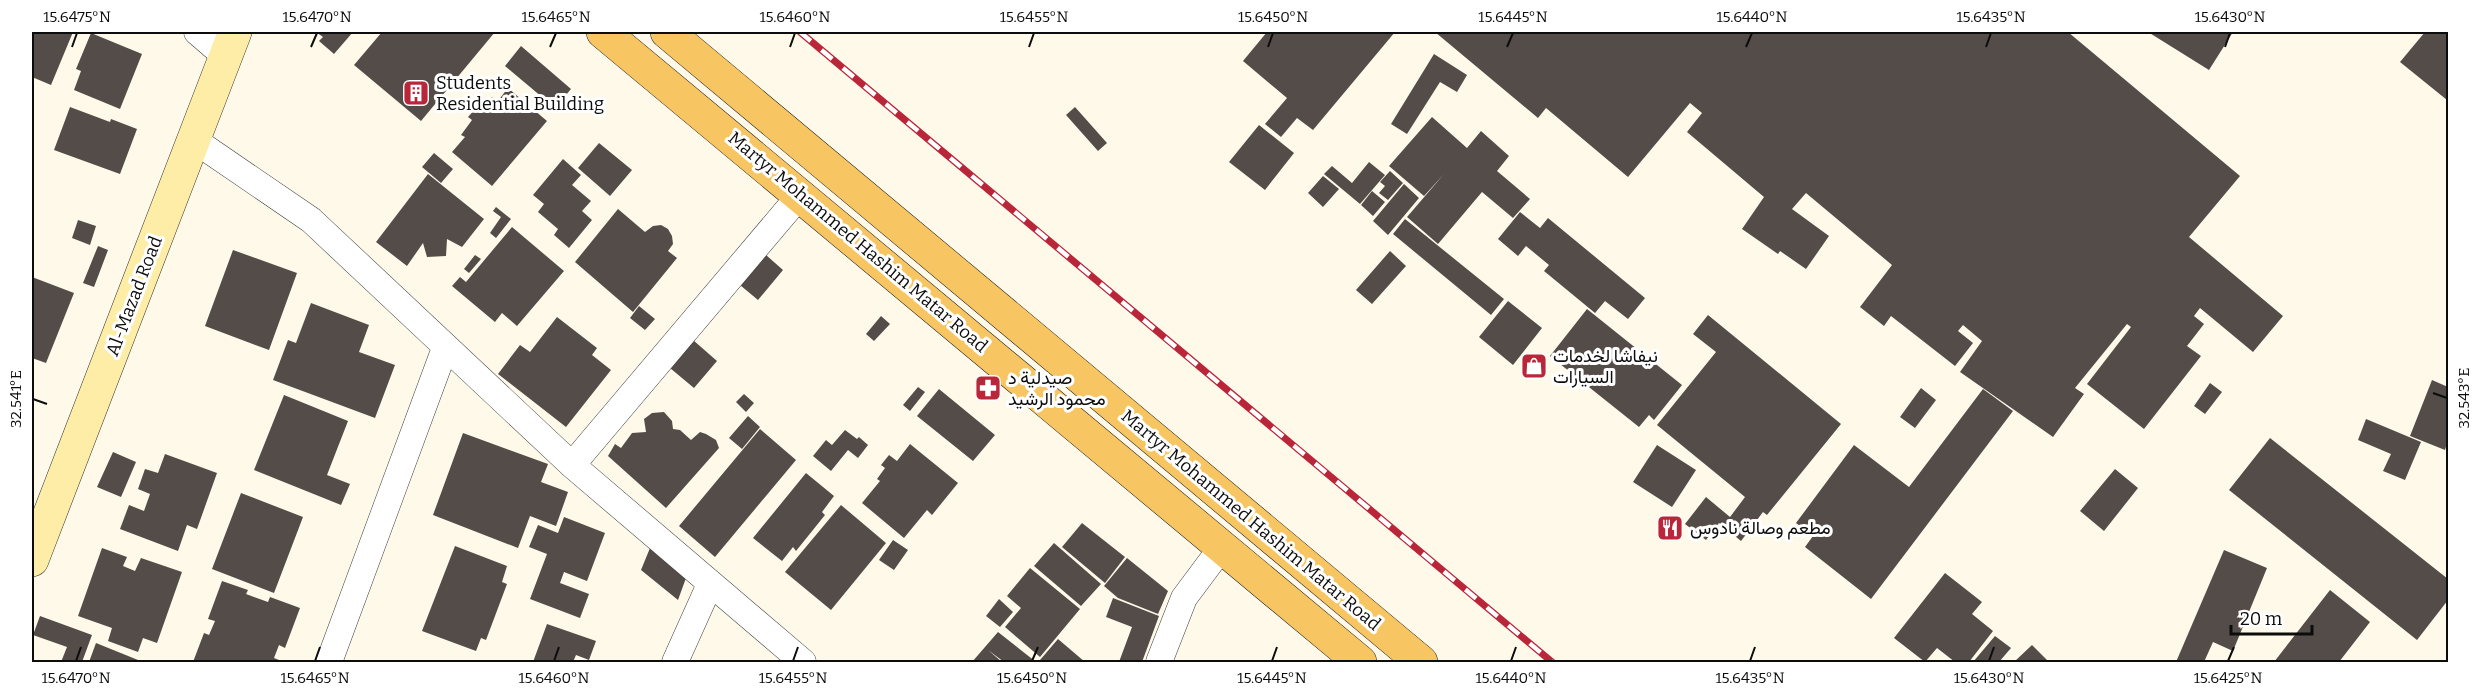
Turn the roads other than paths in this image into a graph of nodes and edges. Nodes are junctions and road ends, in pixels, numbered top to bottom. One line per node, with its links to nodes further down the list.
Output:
1 (197, 32): 4 (street)
2 (603, 32): 6 (main road, Martyr Mohammed Hashim Matar Road)
3 (667, 32): 17 (main road, Martyr Mohammed Hashim Matar Road)
4 (231, 44): 5 (street, Al-Mazad Road)
5 (194, 140): 7 (street); 10 (street, Al-Mazad Road)
6 (801, 194): 8 (street); 9 (main road, Martyr Mohammed Hashim Matar Road)
7 (445, 348): 8 (street); 12 (street)
8 (572, 465): 11 (street)
9 (1222, 547): 15 (street); 16 (main road, Martyr Mohammed Hashim Matar Road)
10 (32, 556)
11 (710, 584): 13 (street); 14 (street)
12 (329, 663)
13 (675, 663)
14 (803, 663)
15 (1159, 663)
16 (1360, 663)
17 (1421, 663)

